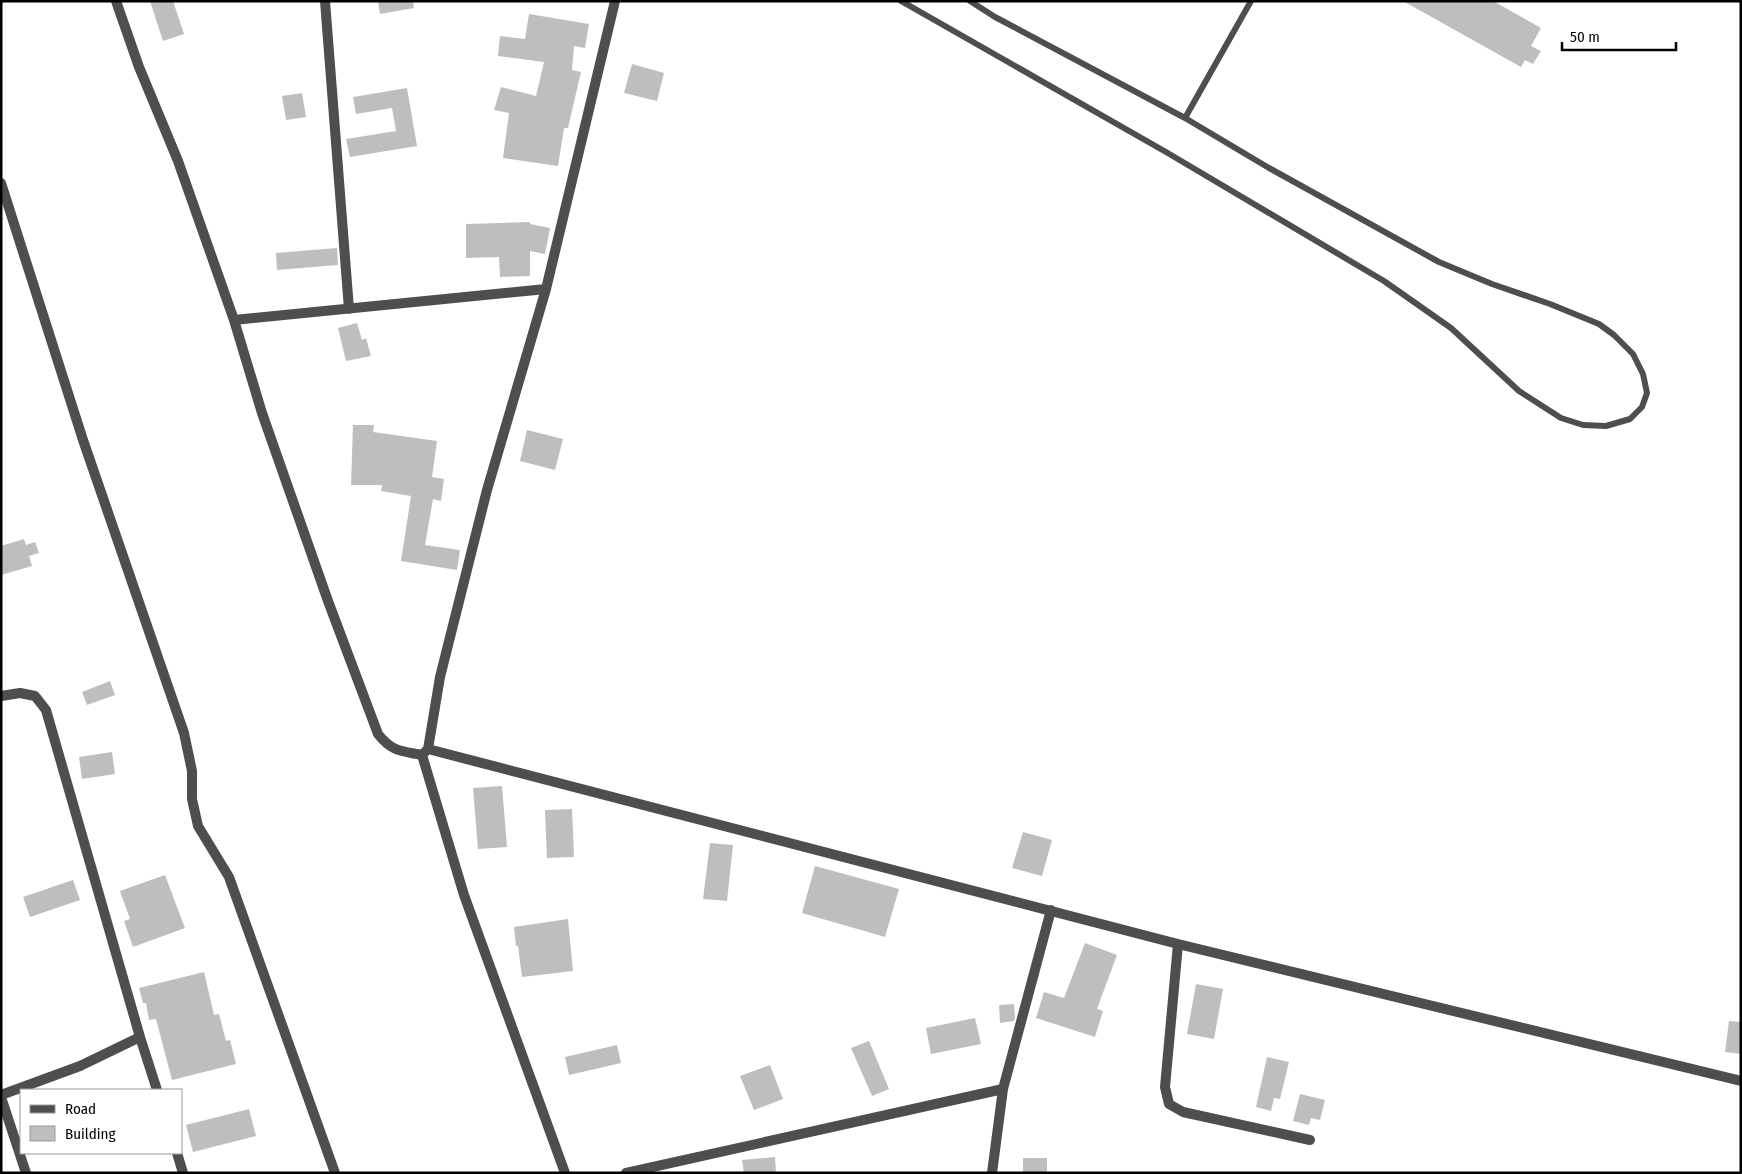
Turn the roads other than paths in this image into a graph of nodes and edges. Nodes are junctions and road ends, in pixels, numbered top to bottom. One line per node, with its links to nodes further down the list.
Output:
1 (116, 1): 11 (street)
2 (325, 1): 10 (street)
3 (615, 1): 9 (street)
4 (901, 1): 7 (lane)
5 (970, 1): 7 (lane)
6 (1251, 1): 7 (lane)
7 (1185, 118)
8 (1, 183): 25 (street)
9 (546, 289): 10 (street); 13 (street)
10 (349, 309): 11 (street)
11 (234, 320): 13 (street)
12 (1, 696): 16 (street)
13 (425, 752): 14 (street); 26 (street)
14 (1051, 910): 15 (street); 19 (street)
15 (1178, 944): 17 (street); 21 (street)
16 (140, 1037): 18 (street); 20 (street)
17 (1741, 1081)
18 (157, 1089)
19 (1003, 1089): 27 (street); 28 (street)
20 (1, 1096): 23 (street)
21 (1310, 1140)
22 (176, 1154): 24 (street)
23 (26, 1173)
24 (183, 1173)
25 (336, 1173)
26 (565, 1173)
27 (626, 1173)
28 (992, 1173)

